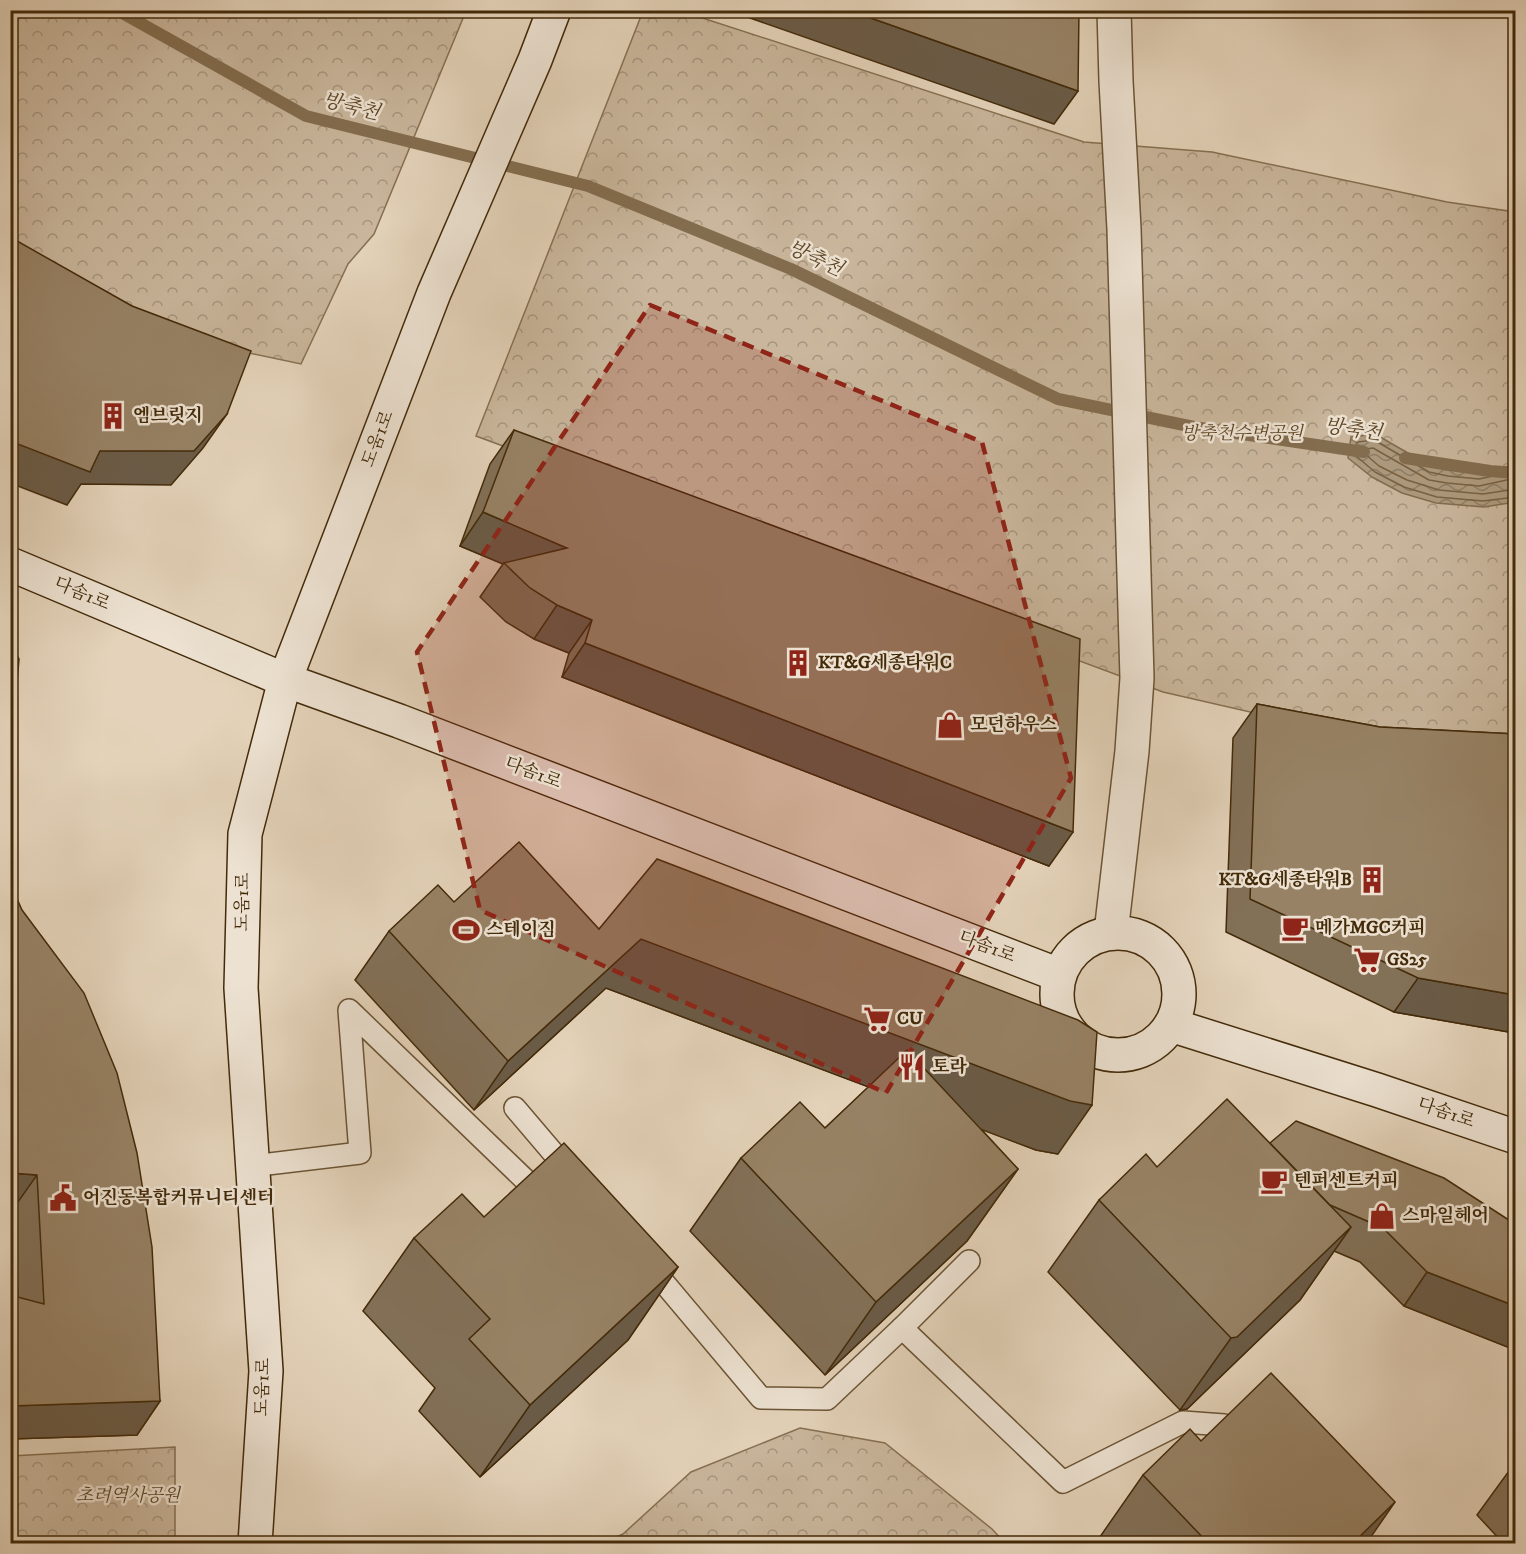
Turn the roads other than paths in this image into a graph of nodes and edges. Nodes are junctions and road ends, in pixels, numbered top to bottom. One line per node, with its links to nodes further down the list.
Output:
1 (554, 10): 4 (street, 도움1로)
2 (1114, 10): 5 (street)
3 (10, 564): 4 (street, 다솜1로)
4 (285, 680): 6 (street, 다솜1로); 10 (street, 도움1로)
5 (1111, 933): 6 (street); 7 (street)
6 (1059, 975): 7 (street)
7 (1171, 1025): 9 (street, 다솜1로)
8 (515, 1108): 11 (lane)
9 (1515, 1137)
10 (252, 1166): 12 (lane); 17 (street, 도움1로)
11 (582, 1187)
12 (561, 1214)
13 (634, 1248): 15 (lane)
14 (969, 1261): 15 (lane)
15 (902, 1328): 16 (lane)
16 (1261, 1453)
17 (255, 1544)

